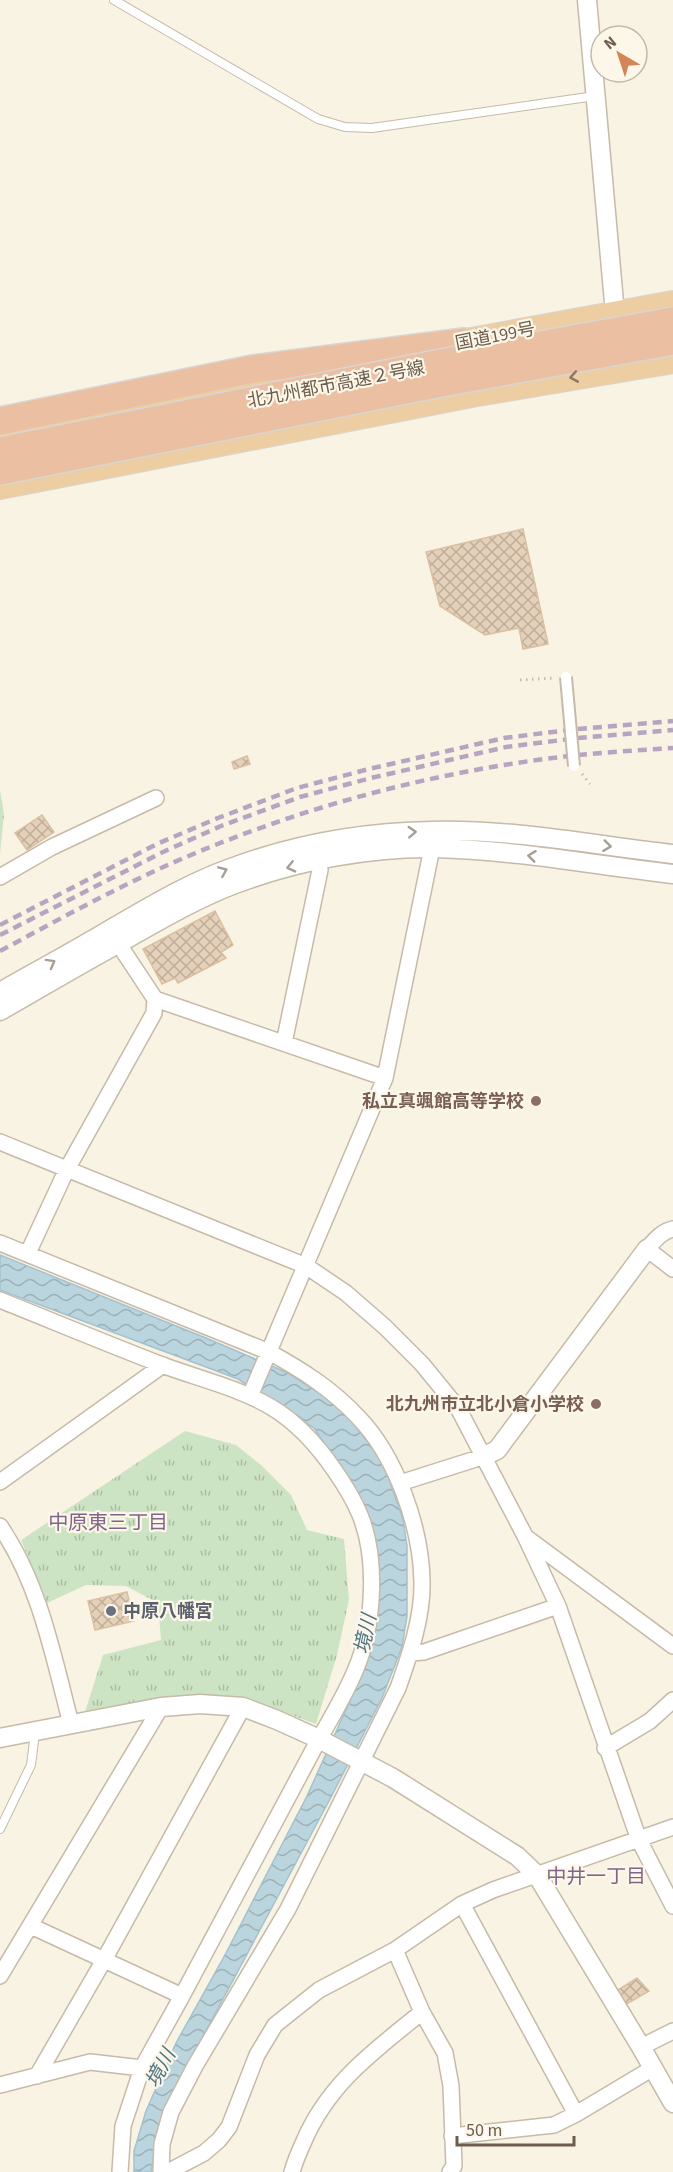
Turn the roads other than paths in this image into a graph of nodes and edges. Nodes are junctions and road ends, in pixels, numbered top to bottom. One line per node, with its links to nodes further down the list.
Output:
1 (114, 0): 3 (lane)
2 (587, 0): 3 (street)
3 (597, 96): 5 (street)
4 (673, 304): 5 (highway, 国道199号)
5 (615, 314): 8 (highway, 国道199号); 10 (street)
6 (673, 321): 13 (highway, 北九州都市高速２号線, bridge)
7 (673, 341): 14 (highway, 北九州都市高速２号線, bridge)
8 (464, 342): 11 (highway); 12 (highway, 国道199号)
9 (673, 360): 10 (highway)
10 (620, 369): 15 (highway, one-way to 15)
11 (0, 421)
12 (0, 437)
13 (0, 451)
14 (0, 471)
15 (0, 486)
16 (566, 677): 17 (street, bridge)
17 (574, 766)
18 (156, 798): 23 (street)
19 (432, 848): 21 (street); 22 (street, one-way to 19); 29 (street)
20 (673, 854): 24 (street, one-way to 20)
21 (319, 861): 24 (street, one-way to 24); 28 (street)
22 (673, 874)
23 (0, 877)
24 (114, 937): 25 (street, one-way to 24); 26 (street); 27 (street)
25 (0, 992)
26 (155, 999): 28 (street); 31 (street)
27 (0, 1011)
28 (284, 1043): 29 (street)
29 (385, 1078): 36 (street)
30 (0, 1143): 31 (street)
31 (66, 1171): 35 (street); 36 (street)
32 (673, 1229): 34 (street)
33 (0, 1243): 35 (street)
34 (647, 1249): 37 (street); 42 (street)
35 (28, 1253): 39 (street)
36 (306, 1266): 39 (street); 42 (street)
37 (673, 1269)
38 (0, 1300): 40 (street)
39 (268, 1355): 41 (street); 44 (street)
40 (163, 1365): 41 (street); 43 (street)
41 (251, 1394): 56 (street)
42 (482, 1457): 44 (street); 46 (street)
43 (0, 1482)
44 (400, 1483): 49 (street)
45 (0, 1526): 53 (street)
46 (525, 1536): 47 (street); 48 (street)
47 (558, 1606): 49 (street); 57 (street)
48 (673, 1646)
49 (410, 1653): 58 (street)
50 (673, 1700): 57 (street)
51 (161, 1707): 52 (street); 53 (street); 66 (street)
52 (243, 1707): 56 (street); 68 (street)
53 (71, 1724): 54 (street)
54 (35, 1731): 55 (street); 60 (lane)
55 (0, 1738)
56 (321, 1740): 58 (street); 70 (street)
57 (605, 1748): 61 (street)
58 (358, 1760): 62 (street); 82 (street)
59 (673, 1827): 61 (street)
60 (0, 1829)
61 (639, 1840): 62 (street); 63 (street)
62 (537, 1875): 64 (street); 73 (street)
63 (665, 1877): 65 (street)
64 (462, 1904): 67 (street); 79 (street)
65 (673, 1906)
66 (31, 1926): 68 (street); 69 (street)
67 (395, 1950): 71 (street); 83 (street)
68 (104, 1960): 70 (street); 76 (street)
69 (0, 1976)
70 (182, 1996): 74 (street)
71 (422, 2012): 80 (street); 84 (street)
72 (673, 2031): 73 (street)
73 (641, 2047): 75 (street)
74 (142, 2068): 76 (street); 81 (street)
75 (653, 2068): 78 (street); 79 (street)
76 (37, 2076): 77 (street)
77 (0, 2085)
78 (673, 2103)
79 (576, 2114): 80 (street)
80 (453, 2136): 85 (street)
81 (120, 2172)
82 (161, 2172)
83 (168, 2172)
84 (292, 2172)
85 (450, 2172)

